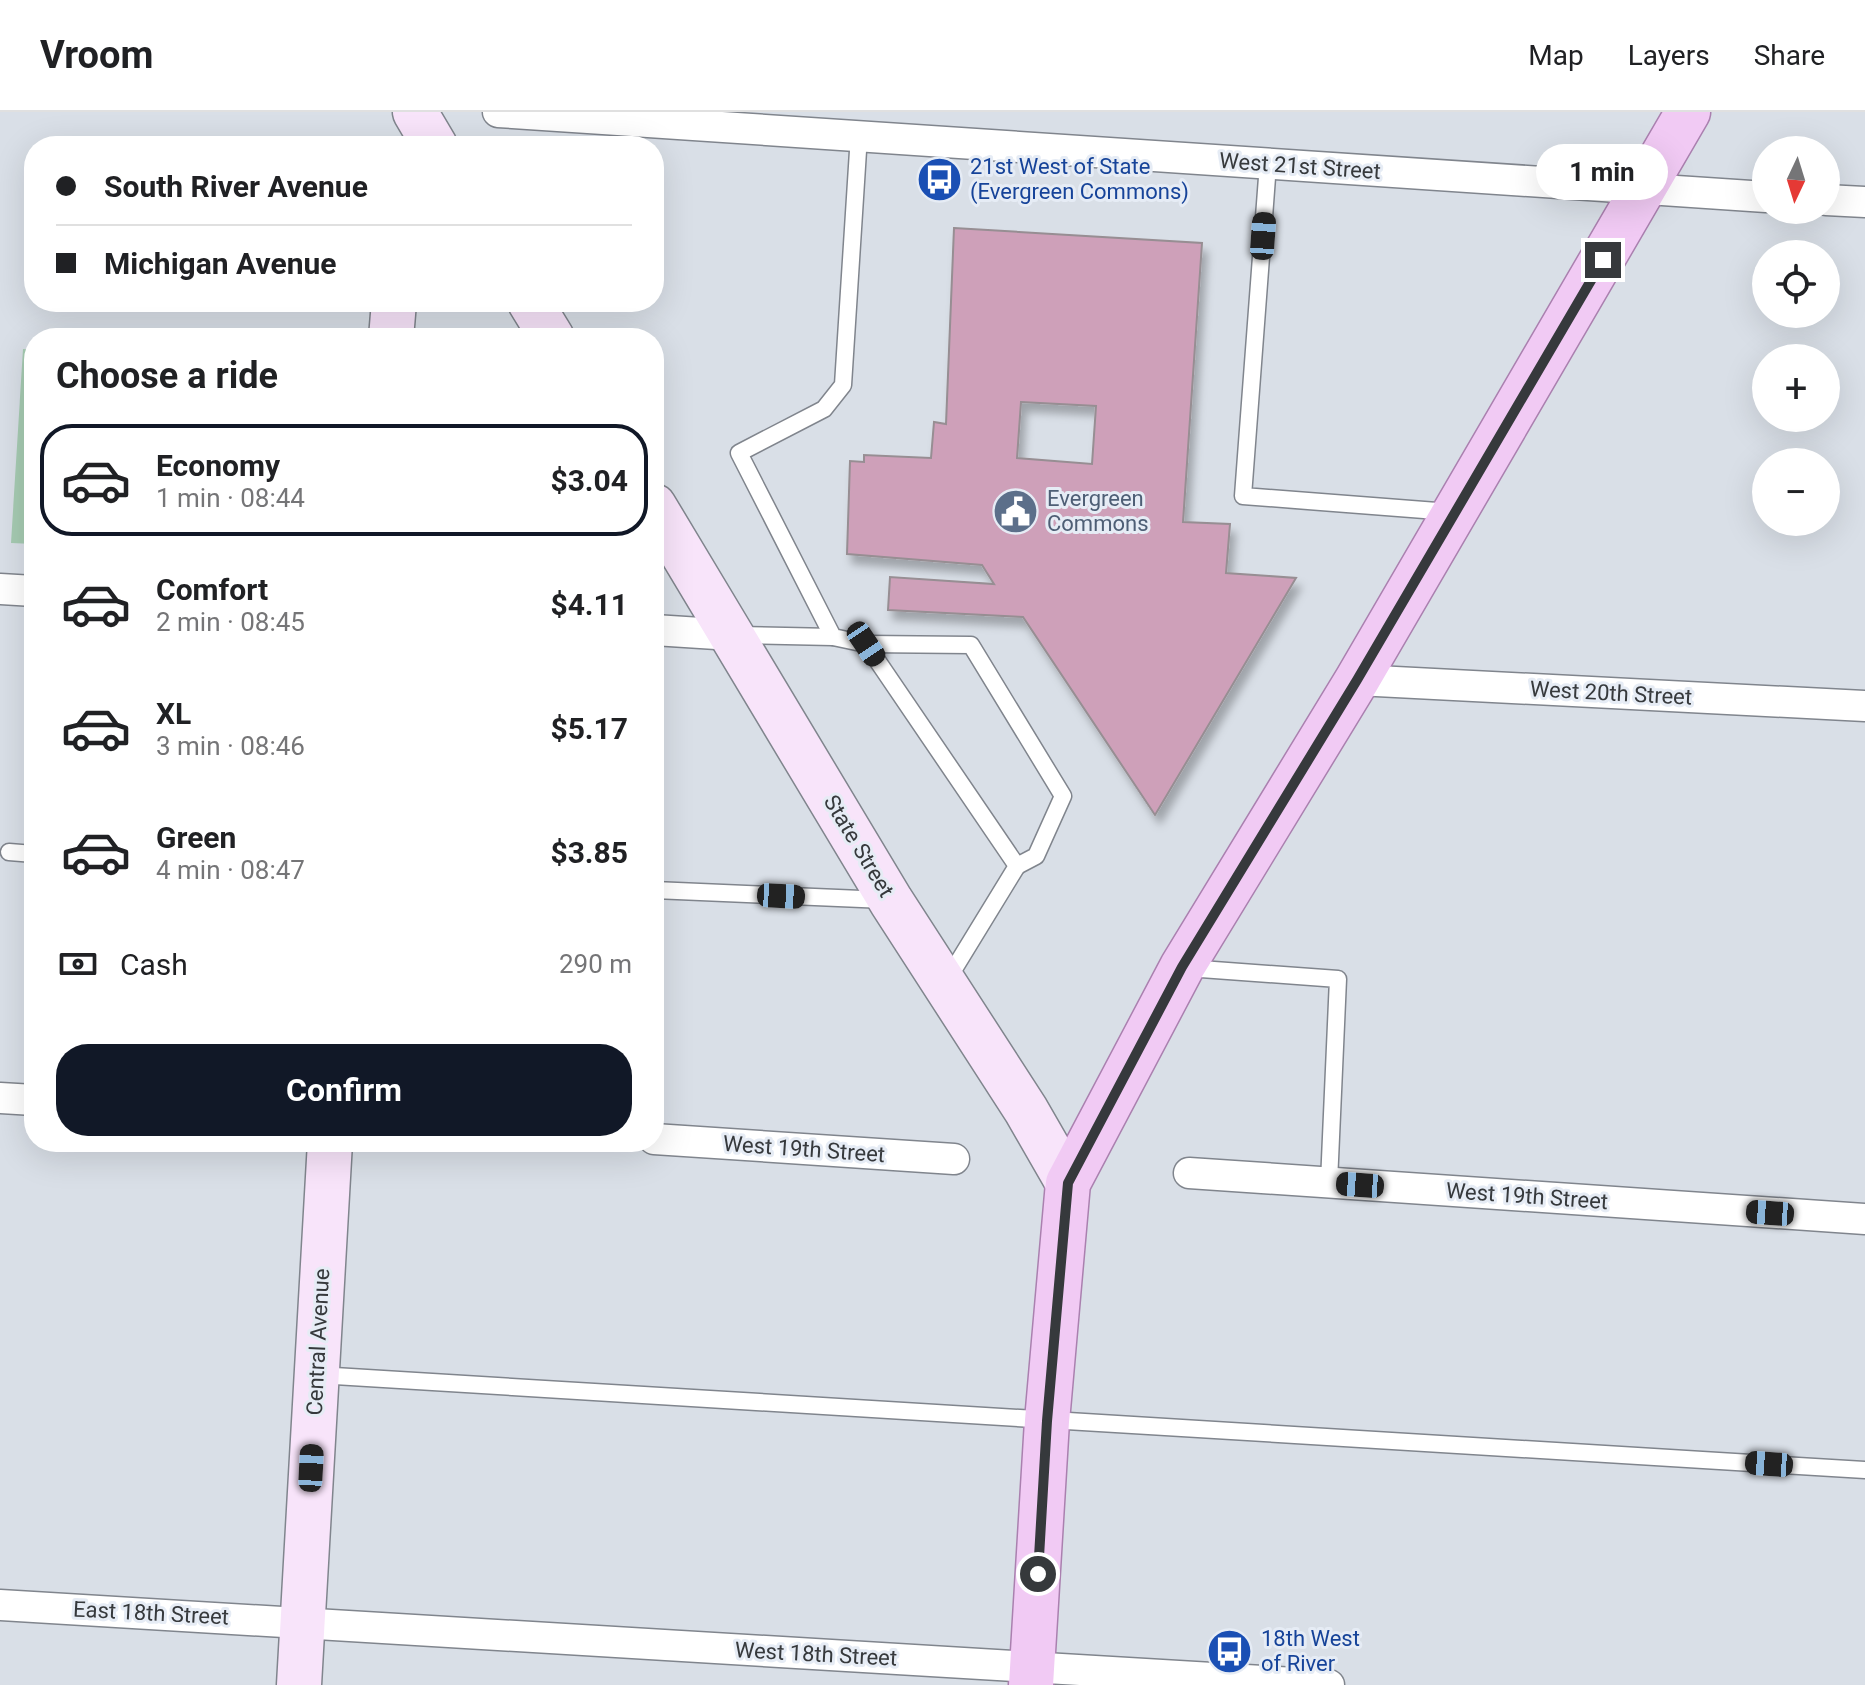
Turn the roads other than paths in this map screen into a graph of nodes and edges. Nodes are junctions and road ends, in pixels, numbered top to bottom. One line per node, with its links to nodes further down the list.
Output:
1 (408, 112): 6 (main road)
2 (415, 112): 7 (main road)
3 (498, 112): 5 (street, West 21st Street)
4 (1688, 112): 9 (main road)
5 (859, 135): 8 (street, West 21st Street); 19 (lane)
6 (407, 136)
7 (429, 136)
8 (1268, 164): 9 (street, West 21st Street); 13 (lane)
9 (1643, 190): 10 (street, West 21st Street); 13 (main road)
10 (1752, 196)
11 (1840, 201): 12 (street)
12 (1865, 202)
13 (1455, 512): 21 (main road)
14 (664, 523): 18 (main road, State Street)
15 (0, 589): 16 (street)
16 (24, 590)
17 (664, 631): 18 (street)
18 (732, 635): 19 (lane); 27 (main road, State Street)
19 (833, 637): 20 (lane)
20 (866, 644): 25 (lane); 25 (lane)
21 (1357, 680): 22 (street, West 20th Street); 28 (main road)
22 (1865, 706)
23 (9, 852): 24 (lane)
24 (24, 853)
25 (1017, 866): 29 (lane)
26 (664, 890): 27 (lane)
27 (891, 901): 29 (main road, State Street)
28 (1182, 967): 36 (lane); 37 (main road)
29 (945, 985): 37 (main road, State Street)
30 (0, 1098): 31 (street)
31 (24, 1099)
32 (664, 1140): 34 (street, West 19th Street)
33 (329, 1152): 39 (main road, Central Avenue)
34 (954, 1159)
35 (1189, 1173): 36 (street, West 19th Street)
36 (1329, 1182): 38 (street, West 19th Street)
37 (1068, 1183): 40 (main road)
38 (1865, 1219)
39 (316, 1375): 40 (lane); 43 (main road, Central Avenue)
40 (1047, 1421): 41 (lane); 44 (main road)
41 (1865, 1470)
42 (0, 1605): 43 (street, East 18th Street)
43 (302, 1623): 44 (street, West 18th Street); 45 (main road, Central Avenue)
44 (1031, 1676): 46 (street, West 18th Street)
45 (299, 1685)
46 (1329, 1685)

